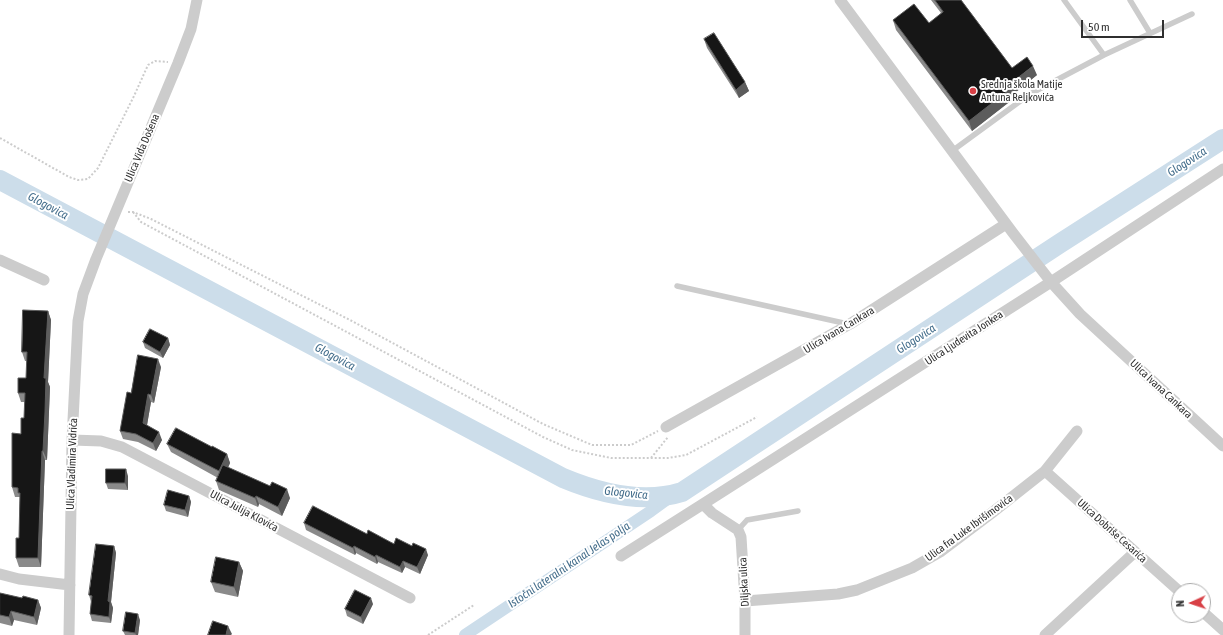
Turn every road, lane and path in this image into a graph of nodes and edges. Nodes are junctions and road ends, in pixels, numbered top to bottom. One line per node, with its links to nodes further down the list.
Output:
1 (197, 0): 8 (street, Ulica Vida Došena)
2 (840, 0): 10 (street, Ulica Ivana Cankara)
3 (1064, 0): 7 (lane)
4 (1130, 0): 6 (lane)
5 (1192, 14): 6 (lane)
6 (1150, 33): 7 (lane)
7 (1104, 55): 10 (lane)
8 (178, 63): 9 (path); 13 (street, Ulica Vida Došena)
9 (0, 138)
10 (952, 150): 14 (street, Ulica Ivana Cankara)
11 (1223, 169): 16 (street, Ulica Ljudevita Jonkea)
12 (133, 212): 13 (path); 21 (path); 22 (path)
13 (114, 213): 19 (street, Ulica Vida Došena)
14 (1006, 224): 16 (street, Ulica Ivana Cankara); 20 (street, Ulica Ivana Cankara)
15 (0, 260): 17 (street)
16 (1048, 279): 25 (street, Ulica Ivana Cankara); 27 (street, Ulica Ljudevita Jonkea)
17 (44, 280)
18 (677, 286): 20 (lane)
19 (83, 294): 24 (street, Ulica Vladimira Vidrića)
20 (850, 324): 22 (street, Ulica Ivana Cankara)
21 (757, 417)
22 (666, 427)
23 (1077, 431): 26 (street, Ulica fra Luke Ibrišimovića)
24 (72, 440): 34 (street, Ulica Vladimira Vidrića); 35 (street, Ulica Julija Klovića)
25 (1223, 446)
26 (1045, 471): 30 (street, Ulica Dobriše Cesarića); 36 (street, Ulica fra Luke Ibrišimovića)
27 (703, 504): 29 (street); 31 (street, Ulica Ljudevita Jonkea)
28 (798, 511): 29 (lane)
29 (738, 530): 36 (street, Diljska ulica)
30 (1135, 552): 33 (street, Ulica Dobriše Cesarića); 43 (street)
31 (621, 556)
32 (0, 574): 34 (street)
33 (1171, 584)
34 (70, 585): 40 (street, Ulica Vladimira Vidrića)
35 (410, 598)
36 (745, 601): 42 (street, Diljska ulica)
37 (474, 605): 41 (path)
38 (1211, 619): 39 (street)
39 (1223, 630)
40 (69, 635)
41 (428, 635)
42 (745, 635)
43 (1045, 635)

